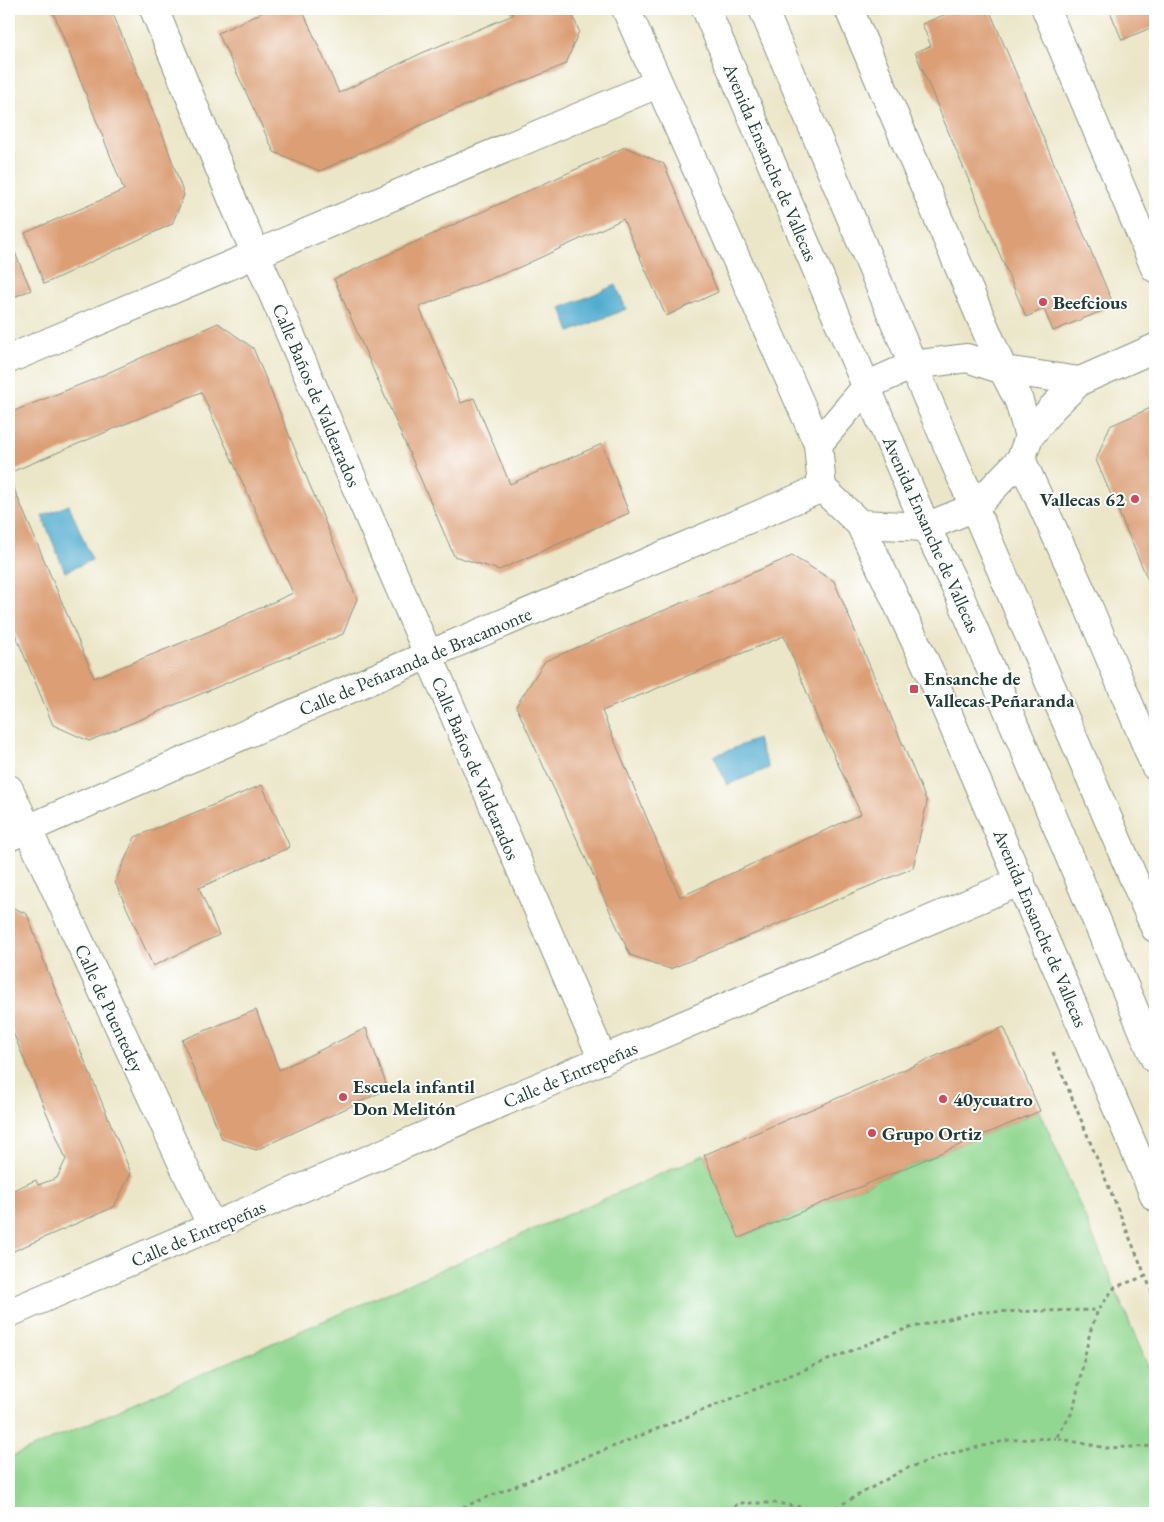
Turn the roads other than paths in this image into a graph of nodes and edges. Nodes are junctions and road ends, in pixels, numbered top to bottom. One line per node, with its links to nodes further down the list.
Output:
1 (154, 9): 8 (street, Calle Baños de Valdearados)
2 (626, 9): 7 (street)
3 (706, 9): 15 (street, Avenida Ensanche de Vallecas)
4 (763, 9): 12 (street)
5 (848, 9): 13 (street)
6 (1046, 9): 9 (street)
7 (657, 84): 8 (street); 16 (street)
8 (257, 254): 11 (street); 22 (street, Calle Baños de Valdearados)
9 (1155, 268)
10 (1155, 348): 14 (street)
11 (9, 360)
12 (913, 366): 13 (street); 15 (street); 19 (street)
13 (1002, 370): 14 (street); 17 (street)
14 (1080, 380): 17 (street)
15 (868, 385): 16 (street); 21 (street, Avenida Ensanche de Vallecas)
16 (818, 444): 18 (street)
17 (1025, 448): 19 (street); 23 (street)
18 (822, 488): 20 (street); 22 (street, Calle de Peñaranda de Bracamonte)
19 (975, 507): 21 (street); 27 (street)
20 (860, 524): 21 (street); 26 (street, Avenida Ensanche de Vallecas)
21 (926, 526): 29 (street, Avenida Ensanche de Vallecas)
22 (428, 655): 25 (street, Calle de Peñaranda de Bracamonte); 28 (street, Calle Baños de Valdearados)
23 (1155, 766)
24 (9, 789): 25 (street, Calle de Puentedey)
25 (18, 833): 31 (street, Calle de Puentedey)
26 (1021, 881): 28 (street, Calle de Entrepeñas); 30 (street, Avenida Ensanche de Vallecas)
27 (1155, 928)
28 (602, 1060): 31 (street, Calle de Entrepeñas)
29 (1155, 1060)
30 (1155, 1197)
31 (212, 1227): 32 (street, Calle de Entrepeñas)
32 (9, 1313)

